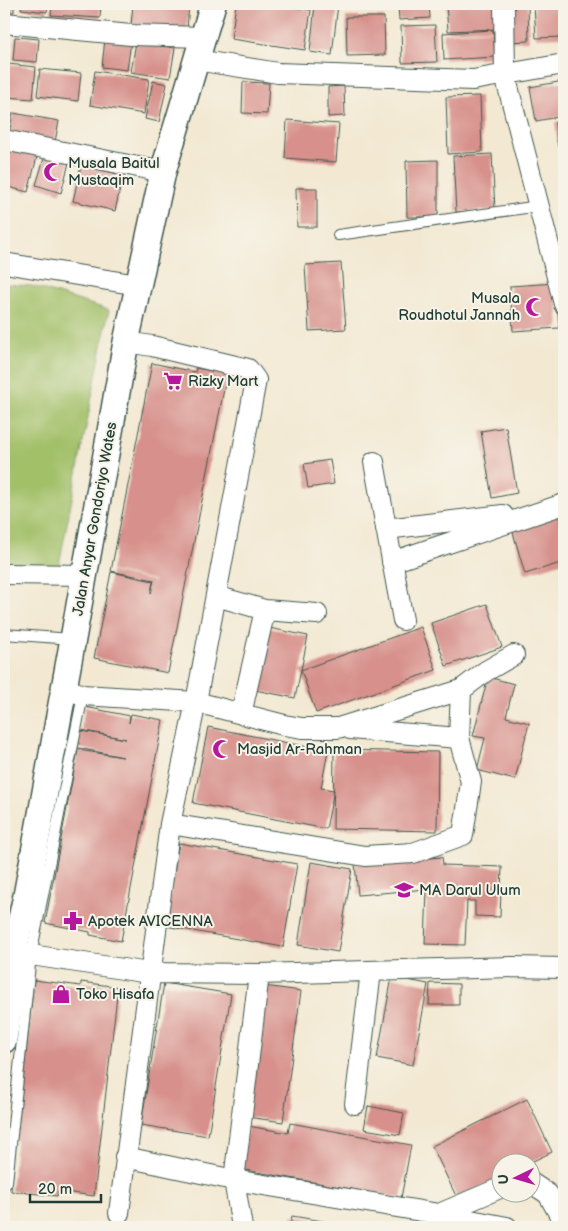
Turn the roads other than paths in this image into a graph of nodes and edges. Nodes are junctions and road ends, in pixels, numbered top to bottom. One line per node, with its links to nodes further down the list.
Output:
1 (213, 4): 4 (street, Jalan Anyar Gondoriyo Wates)
2 (504, 4): 7 (street)
3 (4, 23): 4 (street)
4 (203, 37): 5 (street, Jalan Anyar Gondoriyo Wates)
5 (196, 60): 7 (street); 9 (street, Jalan Anyar Gondoriyo Wates)
6 (564, 64): 7 (street)
7 (505, 75): 10 (street)
8 (4, 140): 9 (street)
9 (163, 172): 13 (street, Jalan Anyar Gondoriyo Wates)
10 (539, 206): 11 (lane); 14 (street)
11 (338, 235)
12 (4, 263): 13 (street)
13 (138, 285): 15 (street, Jalan Anyar Gondoriyo Wates)
14 (564, 304)
15 (126, 342): 22 (street, Jalan Anyar Gondoriyo Wates); 23 (street)
16 (374, 462): 19 (street)
17 (564, 504): 18 (street)
18 (545, 511): 19 (street); 20 (street)
19 (386, 529): 20 (street)
20 (392, 562): 26 (street)
21 (4, 574): 22 (street)
22 (85, 575): 28 (street, Jalan Anyar Gondoriyo Wates)
23 (216, 596): 24 (street); 32 (street)
24 (265, 610): 25 (street); 33 (street)
25 (318, 614)
26 (402, 620)
27 (4, 634): 28 (lane)
28 (74, 639): 31 (street, Jalan Anyar Gondoriyo Wates)
29 (514, 655): 30 (street)
30 (461, 690): 34 (street); 35 (street)
31 (74, 691): 32 (street); 37 (street, Jalan Anyar Gondoriyo Wates)
32 (196, 702): 33 (street); 36 (street)
33 (241, 714): 34 (street)
34 (338, 728): 35 (street)
35 (459, 738): 36 (street)
36 (170, 824): 40 (street)
37 (15, 965): 40 (street); 42 (street, Jalan Anyar Gondoriyo Wates); 46 (lane)
38 (564, 968): 39 (street)
39 (371, 971): 41 (street); 43 (street)
40 (149, 973): 41 (street); 44 (street)
41 (259, 974): 45 (street)
42 (4, 1040)
43 (354, 1104)
44 (125, 1157): 45 (street); 49 (street)
45 (234, 1180): 50 (street); 52 (street)
46 (4, 1186)
47 (540, 1189): 51 (street)
48 (490, 1192): 50 (street)
49 (118, 1213)
50 (439, 1214): 53 (street)
51 (564, 1223)
52 (242, 1227)
53 (507, 1227)

